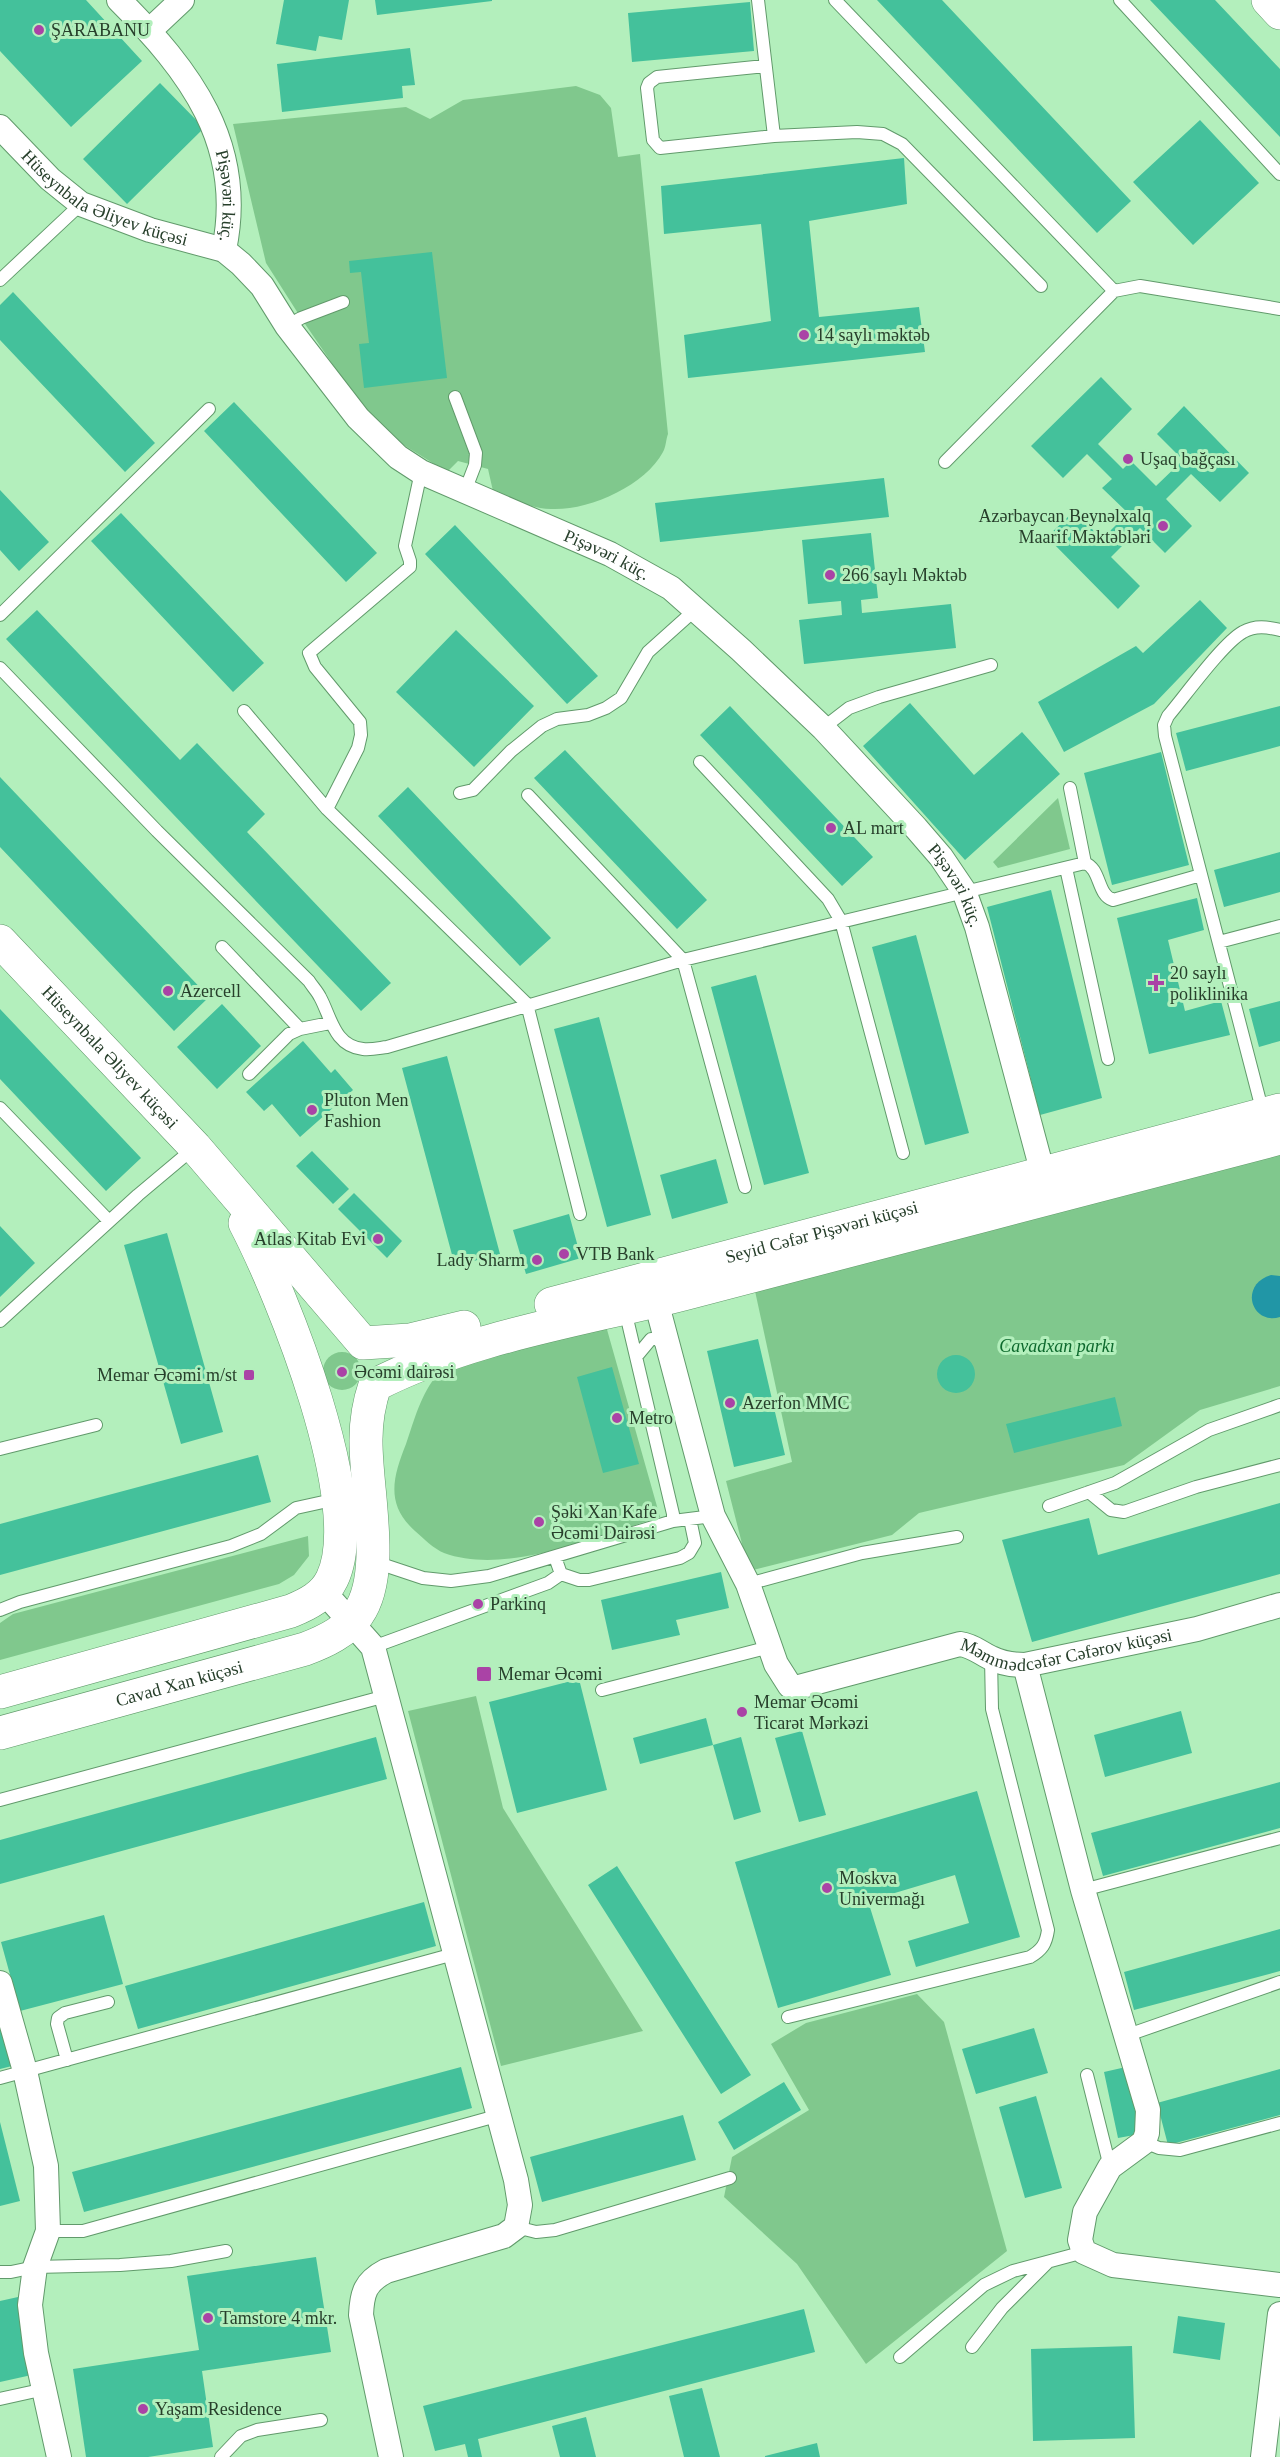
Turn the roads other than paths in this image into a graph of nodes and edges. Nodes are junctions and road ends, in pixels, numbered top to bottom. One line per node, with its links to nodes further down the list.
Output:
1 (119, 0): 8 (street, Pişəvəri küç.)
2 (182, 0): 8 (street)
3 (758, 0): 9 (lane)
4 (835, 0): 17 (lane)
5 (1120, 0): 12 (lane)
6 (1268, 0): 7 (street)
7 (1280, 13)
8 (149, 31): 14 (street, Pişəvəri küç.)
9 (765, 66): 11 (lane); 11 (lane)
10 (0, 127): 13 (street, Hüseynbala Əliyev küçəsi)
11 (774, 136): 16 (lane)
12 (1280, 174)
13 (81, 204): 14 (street, Hüseynbala Əliyev küçəsi); 15 (lane)
14 (224, 250): 20 (street, Pişəvəri küç.)
15 (0, 280)
16 (1041, 286)
17 (1114, 291): 19 (lane); 23 (lane)
18 (343, 302): 20 (lane)
19 (1280, 309)
20 (287, 326): 24 (street, Pişəvəri küç.)
21 (455, 397): 25 (lane)
22 (209, 409): 27 (lane)
23 (945, 462)
24 (421, 472): 25 (street, Pişəvəri küç.); 37 (lane)
25 (465, 491): 26 (street, Pişəvəri küç.)
26 (696, 609): 32 (street, Pişəvəri küç.); 35 (lane)
27 (0, 615)
28 (1280, 630): 40 (lane)
29 (991, 666): 32 (lane)
30 (0, 668): 49 (lane)
31 (244, 711): 37 (lane)
32 (823, 728): 41 (street, Pişəvəri küç.)
33 (700, 762): 42 (lane)
34 (1070, 788): 38 (lane)
35 (460, 793)
36 (528, 795): 47 (lane)
37 (327, 808): 48 (lane)
38 (1085, 863): 39 (lane); 40 (lane)
39 (1066, 868): 41 (lane); 51 (lane)
40 (1201, 875): 45 (lane)
41 (964, 891): 42 (lane); 58 (street, Pişəvəri küç.)
42 (841, 921): 47 (lane); 56 (lane)
43 (1280, 926): 45 (lane)
44 (0, 941): 55 (street, Hüseynbala Əliyev küçəsi)
45 (1219, 942): 54 (lane)
46 (222, 947): 50 (lane)
47 (683, 960): 48 (lane); 59 (lane)
48 (527, 1005): 49 (lane); 60 (lane)
49 (330, 1023): 50 (lane)
50 (300, 1029): 52 (lane)
51 (1108, 1059)
52 (249, 1074)
53 (0, 1108): 61 (lane)
54 (1274, 1121): 58 (street, Seyid Cəfər Pişəvəri küçəsi)
55 (195, 1147): 57 (street, Hüseynbala Əliyev küçəsi); 61 (lane)
56 (903, 1154)
57 (221, 1176): 65 (street); 68 (street)
58 (1046, 1186): 62 (street, Seyid Cəfər Pişəvəri küçəsi); 65 (street, Seyid Cəfər Pişəvəri küçəsi)
59 (745, 1187)
60 (580, 1214)
61 (109, 1221): 64 (lane)
62 (656, 1301): 63 (street, Seyid Cəfər Pişəvəri küçəsi); 66 (street, Məmmədcəfər Cəfərov küçəsi)
63 (625, 1309): 67 (lane); 69 (street, Seyid Cəfər Pişəvəri küçəsi)
64 (0, 1321)
65 (363, 1343): 68 (street, Seyid Cəfər Pişəvəri küçəsi); 69 (street)
66 (669, 1349): 67 (lane); 77 (street, Məmmədcəfər Cəfərov küçəsi)
67 (636, 1358): 78 (lane)
68 (309, 1377): 69 (street, Seyid Cəfər Pişəvəri küçəsi); 75 (street)
69 (375, 1385): 80 (street)
70 (1280, 1406): 74 (lane)
71 (96, 1425): 72 (lane)
72 (0, 1449)
73 (1280, 1465): 74 (lane)
74 (1089, 1492): 76 (lane)
75 (338, 1498): 80 (street); 86 (lane)
76 (1049, 1506)
77 (702, 1518): 78 (lane); 82 (lane); 83 (street, Məmmədcəfər Cəfərov küçəsi)
78 (673, 1521): 81 (lane)
79 (957, 1537): 83 (lane)
80 (356, 1556): 81 (lane); 84 (street); 87 (street)
81 (555, 1557): 82 (lane)
82 (561, 1574): 88 (lane)
83 (748, 1584): 89 (street, Məmmədcəfər Cəfərov küçəsi)
84 (324, 1592): 87 (street); 93 (street)
85 (1280, 1605): 91 (street, Məmmədcəfər Cəfərov küçəsi)
86 (0, 1610)
87 (352, 1621): 88 (street); 95 (street, Cavad Xan küçəsi)
88 (373, 1647): 94 (street)
89 (770, 1647): 90 (street, Məmmədcəfər Cəfərov küçəsi); 92 (lane)
90 (991, 1658): 91 (street, Məmmədcəfər Cəfərov küçəsi); 103 (lane)
91 (1025, 1665): 98 (street)
92 (602, 1690)
93 (0, 1692)
94 (386, 1696): 96 (lane); 99 (street)
95 (0, 1733)
96 (0, 1800)
97 (1280, 1838): 98 (lane)
98 (1083, 1890): 104 (street)
99 (454, 1954): 105 (lane); 109 (street)
100 (1280, 1982): 104 (lane)
101 (0, 1983): 106 (street)
102 (108, 2002): 105 (lane)
103 (788, 2017)
104 (1125, 2036): 111 (street)
105 (67, 2060): 106 (lane)
106 (25, 2071): 108 (lane); 115 (street)
107 (1087, 2075): 112 (lane)
108 (0, 2078)
109 (500, 2115): 114 (street); 115 (lane)
110 (1280, 2123): 111 (lane)
111 (1144, 2142): 112 (street)
112 (1110, 2167): 117 (street)
113 (730, 2178): 114 (lane)
114 (516, 2227): 131 (street)
115 (48, 2231): 119 (street)
116 (226, 2251): 119 (lane)
117 (1084, 2252): 118 (lane); 121 (street)
118 (1049, 2262): 123 (lane); 124 (lane)
119 (34, 2266): 120 (lane); 125 (street)
120 (0, 2272)
121 (1280, 2285)
122 (1280, 2314): 128 (street)
123 (972, 2348)
124 (900, 2357)
125 (45, 2389): 126 (lane); 129 (street)
126 (0, 2399)
127 (321, 2420): 130 (lane)
128 (1269, 2449)
129 (59, 2457)
130 (221, 2457)
131 (391, 2457)

